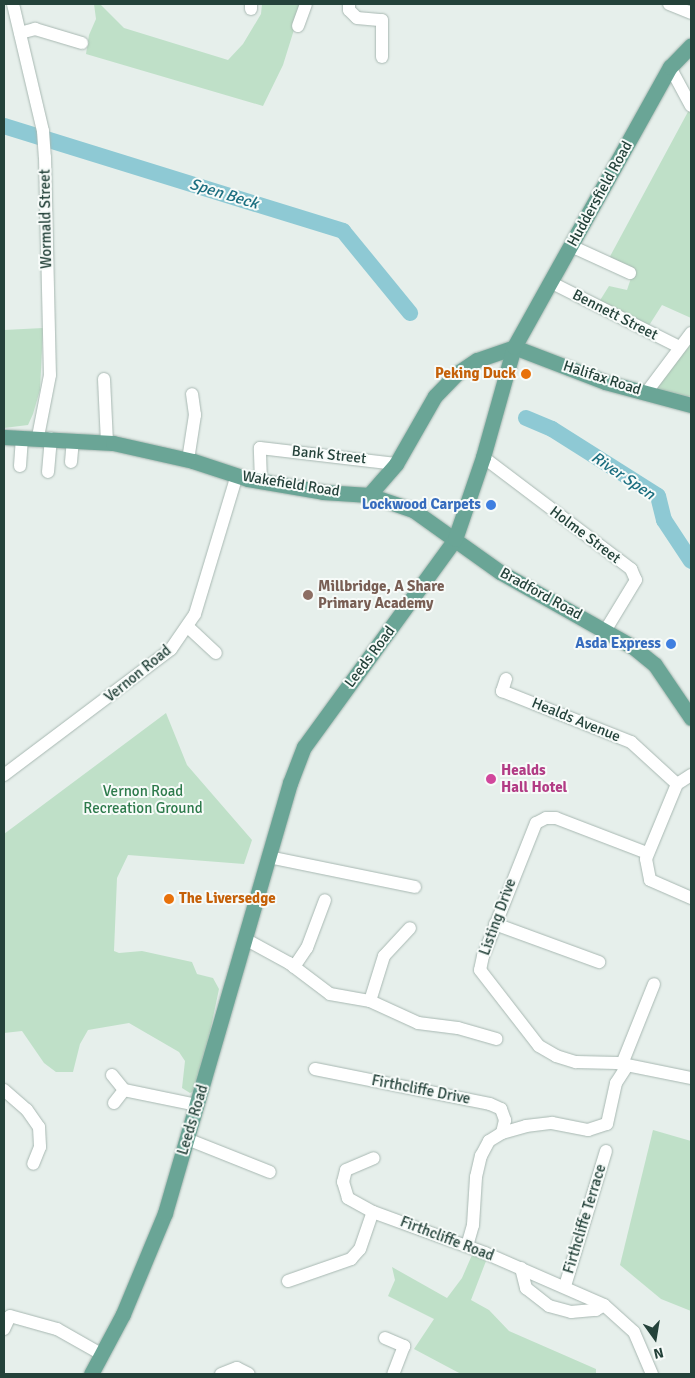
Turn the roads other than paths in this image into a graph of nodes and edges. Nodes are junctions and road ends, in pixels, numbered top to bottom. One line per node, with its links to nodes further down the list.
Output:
1 (13, 4): 7 (street, Wormald Street)
2 (306, 4): 6 (street)
3 (349, 4): 10 (street)
4 (669, 4): 5 (street)
5 (691, 13)
6 (298, 26)
7 (20, 33): 8 (street); 25 (street, Wormald Street)
8 (82, 43)
9 (691, 45): 11 (main road, Huddersfield Road)
10 (382, 57)
11 (670, 66): 12 (street); 13 (main road, Huddersfield Road)
12 (690, 101)
13 (572, 246): 14 (street); 15 (main road, Huddersfield Road)
14 (630, 273)
15 (550, 282): 17 (main road, Huddersfield Road); 18 (street, Bennett Street)
16 (691, 333): 18 (street)
17 (514, 347): 20 (main road, Halifax Road); 28 (main road, Leeds Road); 31 (main road)
18 (680, 347): 20 (street)
19 (104, 379): 27 (street)
20 (646, 393): 22 (main road, Halifax Road)
21 (192, 394): 29 (street)
22 (691, 405)
23 (4, 437): 24 (main road, Wakefield Road)
24 (22, 437): 25 (main road, Wakefield Road); 32 (street)
25 (45, 437): 26 (main road, Wakefield Road); 33 (street, Wormald Street)
26 (73, 440): 27 (main road, Wakefield Road); 30 (street)
27 (107, 443): 29 (main road, Wakefield Road)
28 (482, 457): 37 (main road, Leeds Road); 39 (street, Holme Street)
29 (188, 460): 34 (main road, Wakefield Road)
30 (71, 462)
31 (396, 464): 35 (street, Bank Street); 36 (main road)
32 (20, 466)
33 (48, 472)
34 (236, 475): 35 (main road, Wakefield Road); 38 (street, Vernon Road)
35 (261, 482): 36 (main road, Wakefield Road)
36 (369, 495): 37 (main road, Bradford Road)
37 (455, 539): 39 (main road, Bradford Road); 47 (main road, Leeds Road)
38 (188, 627): 40 (street); 43 (street, Vernon Road)
39 (605, 631): 42 (main road, Bradford Road)
40 (216, 653)
41 (506, 679): 45 (street, Healds Avenue)
42 (691, 718)
43 (4, 775)
44 (691, 775): 45 (street)
45 (677, 784): 46 (street)
46 (646, 853): 49 (street); 51 (street, Listing Drive)
47 (269, 857): 48 (street); 53 (main road, Leeds Road)
48 (414, 887)
49 (691, 898)
50 (325, 900): 55 (street)
51 (495, 924): 54 (street); 59 (street, Listing Drive)
52 (410, 928): 57 (street)
53 (245, 939): 55 (street); 66 (main road, Leeds Road)
54 (599, 962)
55 (294, 967): 57 (street)
56 (654, 984): 59 (street)
57 (370, 1001): 58 (street)
58 (496, 1039)
59 (624, 1065): 62 (street, Listing Drive); 67 (street)
60 (315, 1070): 67 (street, Firthcliffe Drive)
61 (112, 1075): 64 (street)
62 (691, 1078)
63 (4, 1090): 71 (street)
64 (124, 1090): 65 (street); 66 (street)
65 (114, 1103)
66 (197, 1105): 68 (main road, Leeds Road)
67 (502, 1133): 74 (street)
68 (187, 1139): 72 (street); 81 (main road, Leeds Road)
69 (606, 1151): 77 (street, Firthcliffe Terrace)
70 (374, 1158): 73 (street, Firthcliffe Road)
71 (33, 1164)
72 (270, 1172)
73 (373, 1212): 74 (street, Firthcliffe Road); 76 (street)
74 (467, 1246): 75 (street, Firthcliffe Road)
75 (521, 1268): 77 (street, Firthcliffe Road); 78 (street)
76 (288, 1281)
77 (565, 1286): 78 (street, Firthcliffe Road)
78 (604, 1305): 86 (street, Firthcliffe Road)
79 (4, 1329): 81 (street)
80 (385, 1338): 85 (street)
81 (103, 1355): 82 (main road, Leeds Road)
82 (92, 1374)
83 (221, 1374): 84 (street)
84 (249, 1374)
85 (393, 1374)
86 (652, 1374)

